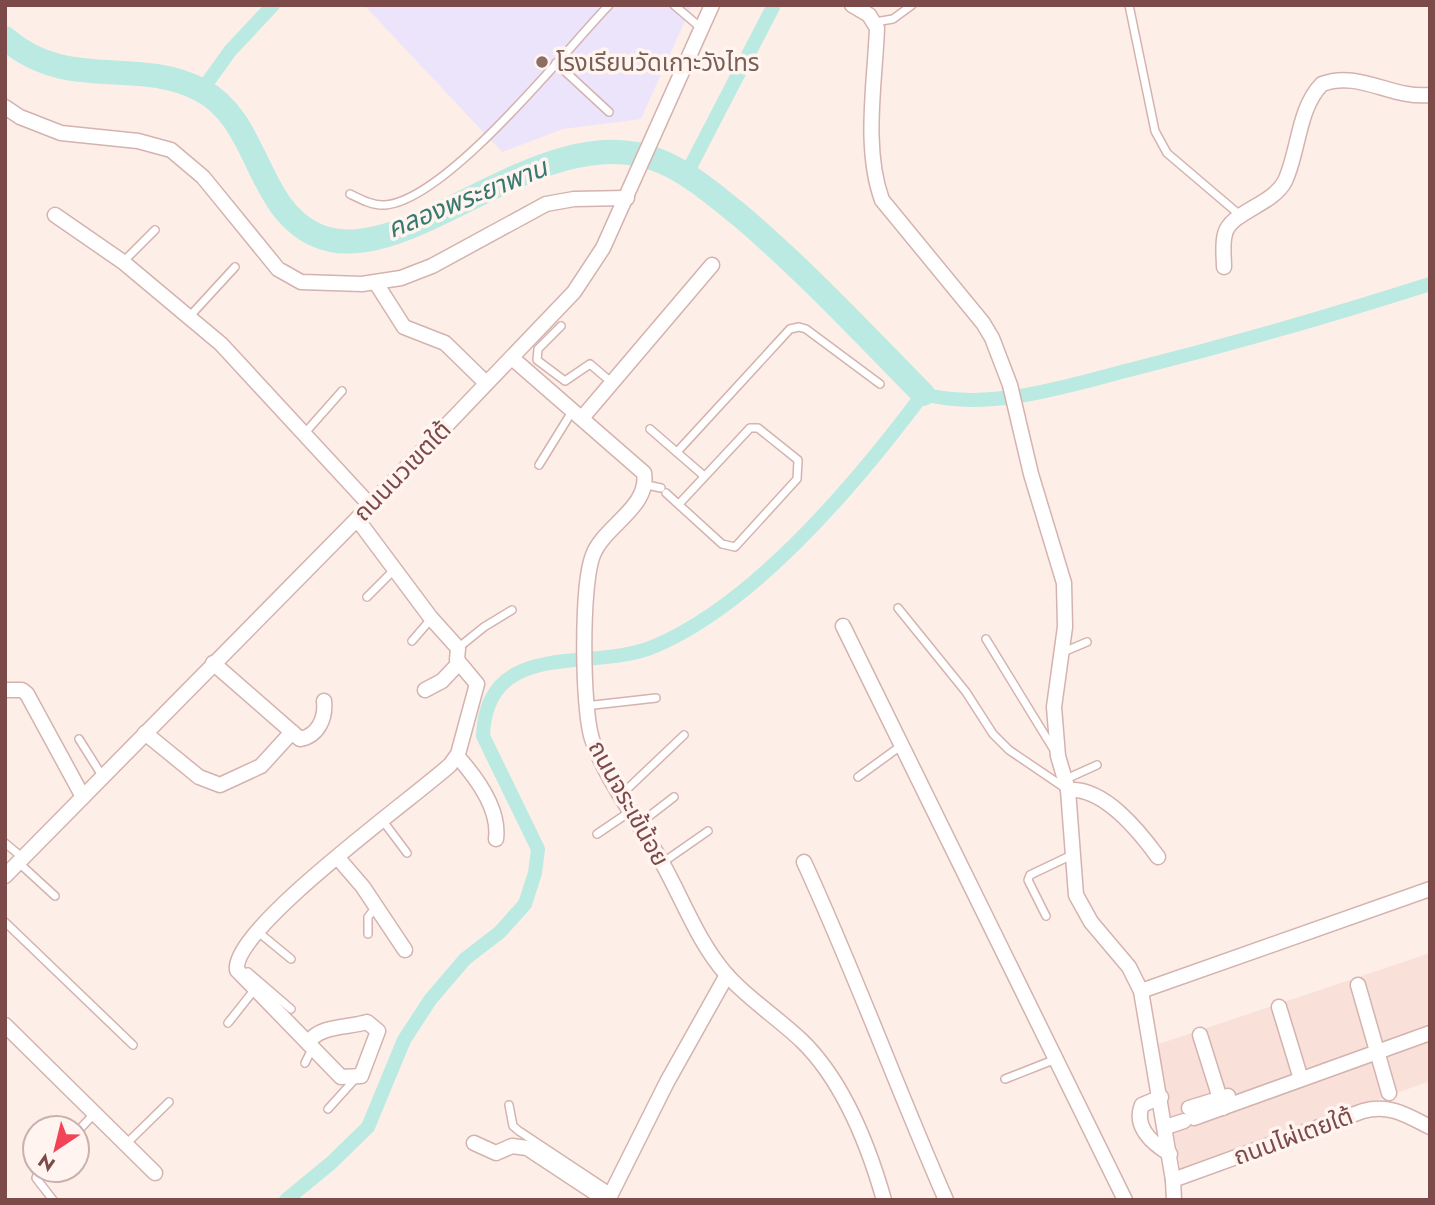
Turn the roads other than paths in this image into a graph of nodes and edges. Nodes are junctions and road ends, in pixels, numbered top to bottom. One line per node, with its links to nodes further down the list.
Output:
1 (609, 5): 9 (lane)
2 (674, 5): 8 (lane)
3 (712, 5): 8 (street, ถนนนวเขตใต้)
4 (852, 5): 7 (street)
5 (912, 5): 7 (lane)
6 (1129, 5): 16 (lane)
7 (875, 22): 50 (street)
8 (702, 29): 13 (street, ถนนนวเขตใต้)
9 (556, 63): 12 (lane); 14 (lane)
10 (1430, 95): 16 (street)
11 (5, 107): 22 (street)
12 (609, 112)
13 (629, 192): 22 (street); 25 (street, ถนนนวเขตใต้)
14 (350, 194)
15 (55, 215): 18 (street)
16 (1241, 216): 21 (street)
17 (155, 230): 18 (lane)
18 (123, 262): 23 (street)
19 (712, 265): 27 (street)
20 (235, 267): 23 (lane)
21 (1224, 267)
22 (369, 283): 26 (street)
23 (190, 316): 32 (street)
24 (561, 326): 27 (lane)
25 (512, 358): 26 (street, ถนนนวเขตใต้); 30 (street)
26 (486, 383): 37 (street, ถนนนวเขตใต้)
27 (611, 383): 30 (street)
28 (880, 384): 33 (lane)
29 (342, 391): 32 (lane)
30 (578, 414): 34 (lane); 36 (street)
31 (650, 429): 33 (lane)
32 (303, 434): 37 (street)
33 (677, 452): 35 (lane)
34 (539, 465)
35 (703, 475): 38 (lane); 38 (lane)
36 (658, 489): 38 (lane); 57 (street, ถนนจระเข้น้อย)
37 (368, 503): 39 (street, ถนนนวเขตใต้)
38 (679, 504)
39 (357, 519): 40 (street); 51 (street, ถนนนวเขตใต้)
40 (395, 569): 41 (lane); 44 (street)
41 (367, 597)
42 (898, 608): 68 (lane)
43 (512, 610): 49 (lane)
44 (431, 618): 47 (lane); 49 (street)
45 (843, 626): 62 (street)
46 (986, 639): 64 (lane)
47 (412, 641)
48 (1087, 642): 50 (lane)
49 (458, 648): 52 (street)
50 (1060, 653): 64 (street)
51 (213, 663): 58 (street); 59 (street, ถนนนวเขตใต้)
52 (459, 663): 54 (street); 63 (street)
53 (5, 690): 70 (street)
54 (425, 690)
55 (656, 698): 57 (lane)
56 (324, 701): 58 (street)
57 (585, 706): 69 (street, ถนนจระเข้น้อย)
58 (292, 732): 59 (street)
59 (145, 733): 66 (street, ถนนนวเขตใต้)
60 (684, 735): 69 (lane)
61 (79, 739): 66 (lane)
62 (902, 745): 67 (lane); 109 (street)
63 (457, 756): 73 (street); 76 (street)
64 (1059, 757): 68 (street)
65 (1097, 765): 68 (lane)
66 (103, 777): 70 (street, ถนนนวเขตใต้)
67 (859, 777)
68 (1067, 784): 79 (street); 80 (street)
69 (622, 794): 72 (street, ถนนจระเข้น้อย)
70 (83, 797): 82 (street, ถนนนวเขตใต้)
71 (674, 797): 72 (lane)
72 (635, 817): 75 (lane); 84 (street, ถนนจระเข้น้อย)
73 (383, 821): 78 (lane); 81 (street)
74 (708, 831): 84 (lane)
75 (597, 834)
76 (496, 839)
77 (5, 842): 82 (lane)
78 (407, 853)
79 (1075, 853): 89 (lane); 99 (street)
80 (1158, 857)
81 (338, 858): 88 (street); 91 (street)
82 (21, 860): 85 (street, ถนนนวเขตใต้); 87 (lane)
83 (804, 862): 133 (street)
84 (662, 863): 96 (street, ถนนจระเข้น้อย)
85 (5, 876)
86 (1430, 889): 99 (street)
87 (55, 896)
88 (376, 907): 92 (lane); 93 (street)
89 (1046, 916)
90 (5, 922): 106 (lane)
91 (256, 931): 94 (street); 95 (lane)
92 (368, 934)
93 (405, 950)
94 (239, 957): 98 (street); 101 (lane)
95 (291, 959)
96 (727, 975): 130 (street); 132 (street, ถนนจระเข้น้อย)
97 (1358, 985): 108 (street)
98 (255, 988): 102 (lane); 107 (street)
99 (1140, 991): 115 (street)
100 (1279, 1007): 113 (street)
101 (291, 1009)
102 (228, 1023)
103 (5, 1025): 120 (street)
104 (1430, 1033): 108 (street)
105 (1200, 1035): 117 (street)
106 (133, 1045)
107 (310, 1045): 110 (lane); 111 (street); 111 (street)
108 (1379, 1052): 113 (street); 114 (street)
109 (1056, 1059): 112 (lane); 134 (street)
110 (305, 1063)
111 (356, 1078): 119 (lane)
112 (1005, 1079)
113 (1301, 1079): 117 (street)
114 (1389, 1093)
115 (1161, 1097): 122 (street); 126 (street)
116 (169, 1102): 125 (lane)
117 (1222, 1103): 122 (street)
118 (509, 1105): 130 (lane)
119 (328, 1108)
120 (94, 1114): 121 (lane); 125 (street)
121 (91, 1117)
122 (1165, 1122): 126 (street)
123 (1430, 1127): 128 (street, ถนนไผ่เตยใต้)
124 (474, 1143): 130 (street)
125 (126, 1145): 127 (street)
126 (1170, 1154): 128 (street)
127 (155, 1173)
128 (1173, 1180): 135 (street)
129 (41, 1184): 131 (lane)
130 (609, 1197)
131 (53, 1200)
132 (884, 1200)
133 (946, 1200)
134 (1125, 1200)
135 (1174, 1200)

